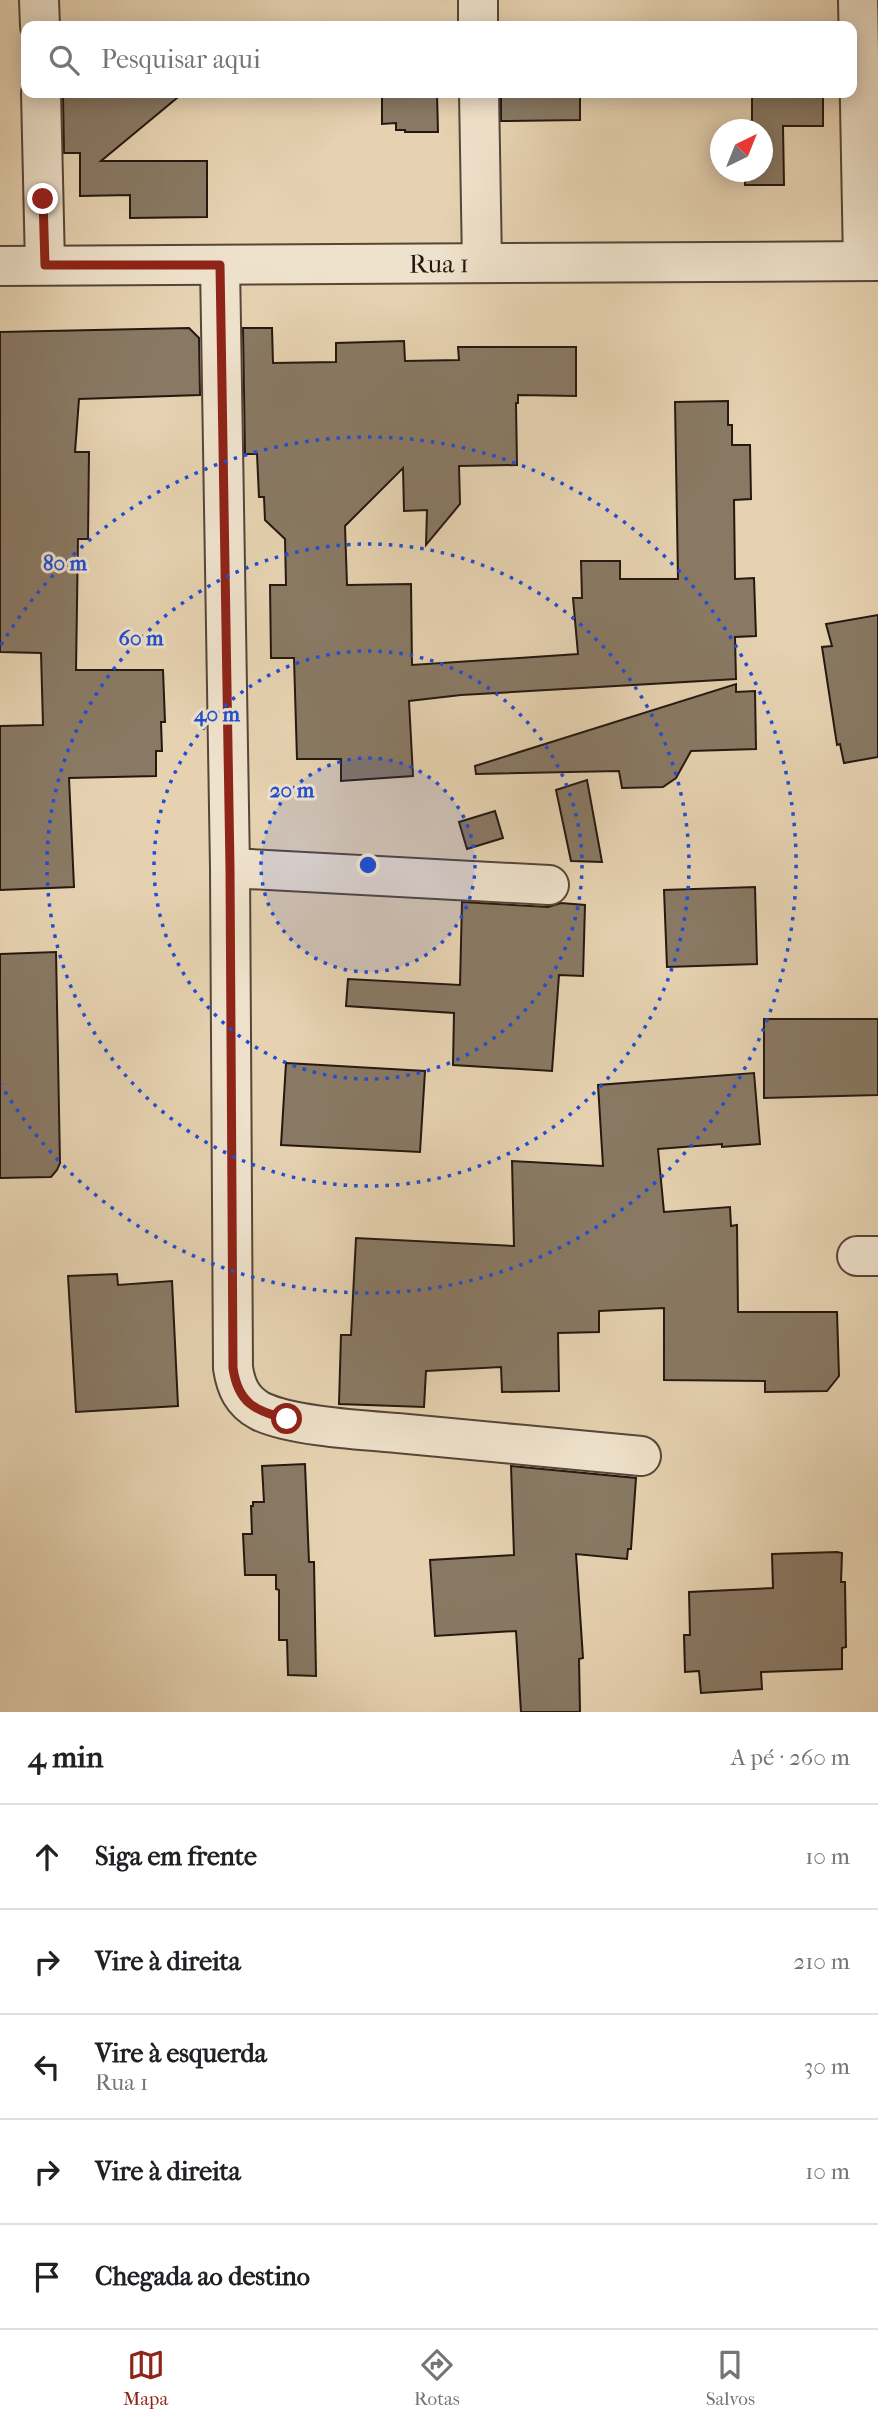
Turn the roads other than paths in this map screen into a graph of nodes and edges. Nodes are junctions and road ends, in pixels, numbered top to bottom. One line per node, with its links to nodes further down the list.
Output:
1 (39, 0): 4 (street)
2 (478, 0): 5 (street)
3 (858, 0): 8 (street)
4 (40, 21)
5 (478, 21)
6 (41, 98): 11 (street)
7 (479, 98): 9 (street)
8 (871, 261): 9 (street, Rua 1)
9 (482, 263): 12 (street, Rua 1)
10 (0, 265): 11 (street, Rua 1)
11 (45, 265): 12 (street, Rua 1)
12 (220, 265): 13 (street)
13 (230, 868): 14 (street); 15 (street)
14 (549, 885)
15 (641, 1456)

